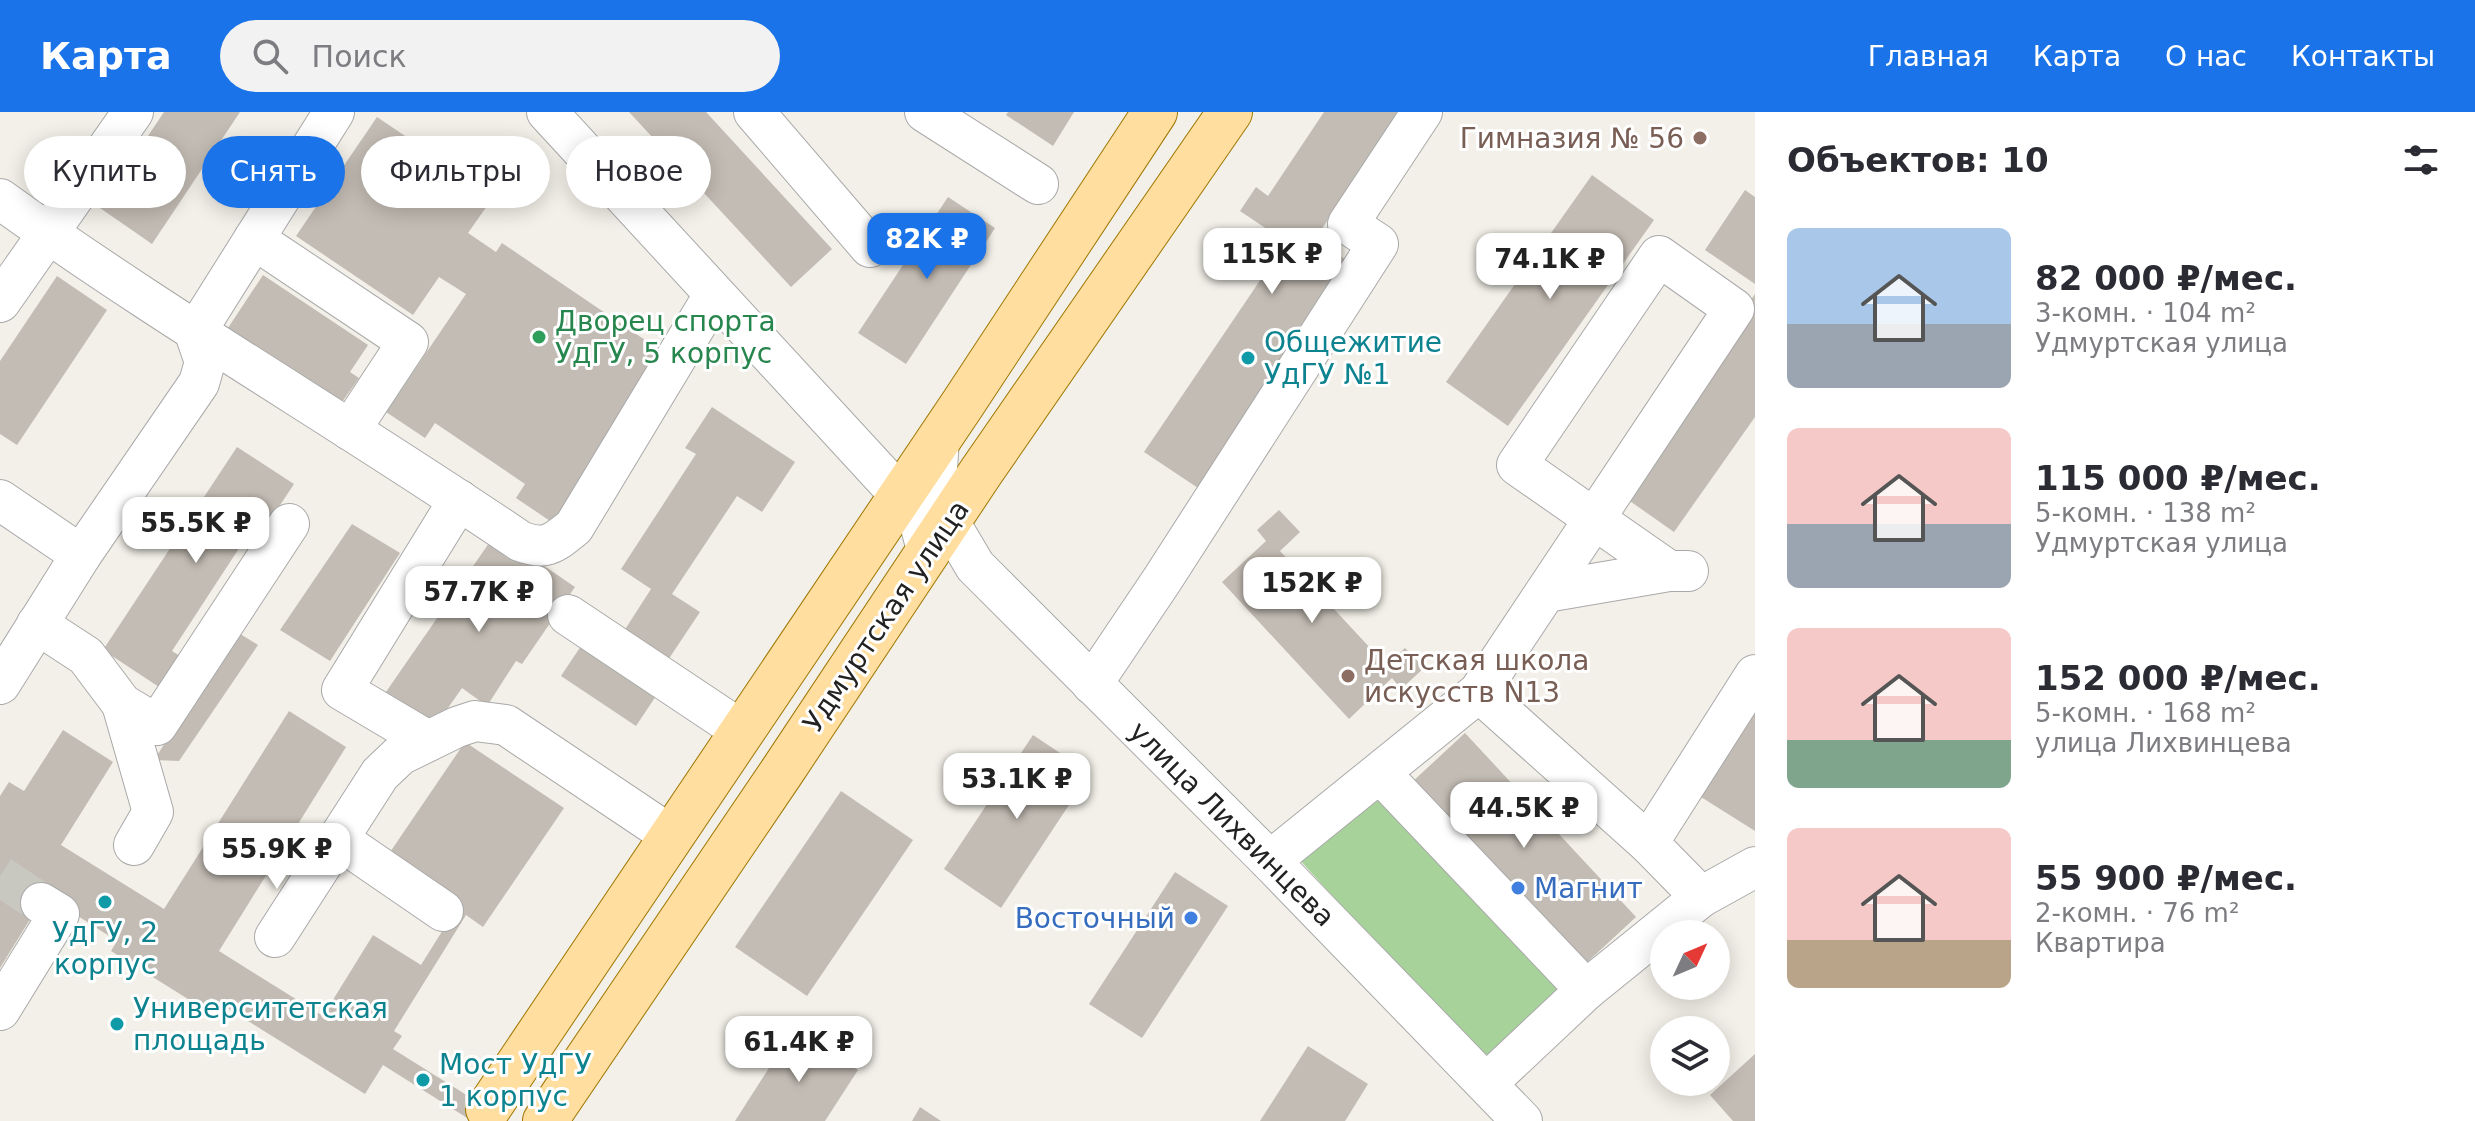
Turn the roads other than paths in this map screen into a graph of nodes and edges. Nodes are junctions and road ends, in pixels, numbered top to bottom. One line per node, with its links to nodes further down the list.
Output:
1 (133, 112): 11 (street)
2 (334, 112): 12 (street)
3 (547, 112): 14 (street)
4 (754, 112): 13 (street)
5 (925, 112): 9 (street)
6 (1155, 112): 18 (main road, Удмуртская улица)
7 (1230, 112): 24 (main road, Удмуртская улица)
8 (1422, 112): 31 (street)
9 (1038, 184)
10 (0, 199): 11 (street)
11 (47, 233): 15 (street); 16 (street)
12 (254, 239): 16 (street); 17 (street)
13 (870, 247)
14 (714, 295): 19 (street); 21 (street)
15 (0, 302)
16 (195, 333): 17 (street); 25 (street)
17 (350, 430): 21 (street)
18 (939, 437): 19 (main road, Удмуртская улица); 24 (street)
19 (900, 495): 24 (street); 34 (main road, Удмуртская улица)
20 (0, 500): 25 (street)
21 (459, 500): 35 (street)
22 (1594, 520): 22 (street); 26 (street); 26 (street)
23 (289, 524): 33 (street)
24 (939, 538): 31 (street, улица Лихвинцева); 36 (main road, Удмуртская улица)
25 (81, 555): 28 (street)
26 (1546, 592): 32 (street)
27 (568, 615): 34 (street)
28 (37, 624): 30 (street); 33 (street)
29 (1755, 675): 40 (street)
30 (0, 684)
31 (1092, 684): 42 (street, улица Лихвинцева)
32 (1479, 692): 37 (street); 40 (street)
33 (122, 704): 41 (street)
34 (739, 735): 36 (main road); 38 (main road, Удмуртская улица)
35 (428, 741): 38 (street); 39 (street)
36 (781, 773): 52 (main road, Удмуртская улица)
37 (1380, 773): 42 (street); 48 (street)
38 (670, 835): 51 (main road, Удмуртская улица)
39 (338, 839): 46 (street); 47 (street)
40 (1648, 843): 44 (street)
41 (134, 845)
42 (1270, 861): 50 (street, улица Лихвинцева)
43 (1755, 867): 44 (street)
44 (1701, 897): 48 (street)
45 (41, 903): 49 (street)
46 (443, 911)
47 (275, 937)
48 (1586, 990): 50 (street)
49 (0, 1010)
50 (1503, 1107)
51 (488, 1109)
52 (545, 1121)

